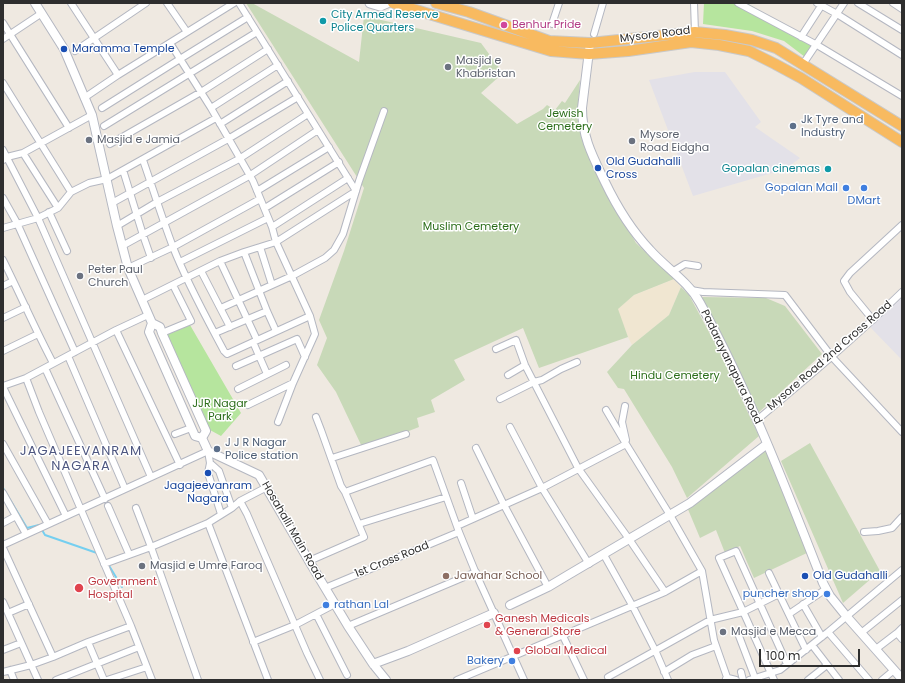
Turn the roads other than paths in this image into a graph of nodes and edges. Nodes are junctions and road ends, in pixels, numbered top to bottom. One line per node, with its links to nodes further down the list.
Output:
1 (35, 3): 23 (street)
2 (81, 3): 20 (street)
3 (146, 3): 36 (street)
4 (167, 3): 29 (street)
5 (234, 3): 29 (street)
6 (239, 3): 25 (street)
7 (370, 3): 8 (main road)
8 (387, 3)
9 (393, 3): 41 (highway, Mysore Road)
10 (436, 3): 22 (highway, Mysore Road)
11 (462, 3): 22 (main road)
12 (559, 3): 27 (street)
13 (603, 3): 34 (street)
14 (694, 3): 31 (street)
15 (738, 3): 33 (street)
16 (844, 3): 24 (street)
17 (858, 3): 28 (street)
18 (892, 3): 21 (street)
19 (820, 4): 24 (street); 33 (street)
20 (73, 5): 36 (street)
21 (902, 9)
22 (469, 12): 34 (highway, Mysore Road)
23 (42, 13): 32 (street); 53 (street)
24 (837, 14): 38 (street); 42 (street)
25 (248, 17): 30 (street); 43 (street)
26 (3, 23): 32 (street)
27 (552, 24)
28 (902, 30)
29 (187, 32): 37 (street)
30 (257, 32): 39 (street); 46 (street)
31 (695, 32): 34 (highway, Mysore Road); 44 (highway, Mysore Road)
32 (10, 35): 35 (street); 62 (street)
33 (801, 37): 38 (street)
34 (592, 38): 41 (street, Padarayanapura Road)
35 (3, 39)
36 (94, 39): 40 (street); 47 (street)
37 (170, 43): 43 (street); 47 (street)
38 (817, 45): 44 (street); 51 (street)
39 (268, 49): 45 (street); 50 (street)
40 (75, 51)
41 (589, 54): 65 (highway, Mysore Road); 114 (street, Padarayanapura Road)
42 (902, 55)
43 (180, 58): 46 (street); 54 (street)
44 (803, 64): 61 (highway, Mysore Road)
45 (278, 66): 48 (street); 55 (street)
46 (189, 73): 50 (street); 60 (street)
47 (118, 75): 53 (street)
48 (288, 81): 52 (street); 59 (street)
49 (3, 83): 66 (street)
50 (201, 92): 55 (street); 67 (street)
51 (902, 96)
52 (298, 97): 57 (street); 64 (street)
53 (84, 98): 58 (street)
54 (102, 108)
55 (211, 108): 59 (street)
56 (384, 111): 81 (street)
57 (308, 114): 63 (street); 72 (street)
58 (92, 115): 62 (street); 78 (street)
59 (218, 121): 64 (street); 73 (street)
60 (104, 126)
61 (902, 126)
62 (69, 128): 66 (street)
63 (318, 130): 68 (street); 76 (street)
64 (228, 139): 72 (street); 79 (street)
65 (902, 142)
66 (40, 144): 70 (street); 82 (street)
67 (110, 144)
68 (329, 147): 74 (street); 80 (street)
69 (3, 150): 71 (street)
70 (23, 153): 71 (street); 88 (street)
71 (5, 158): 92 (street)
72 (239, 158): 76 (street); 86 (street)
73 (143, 160): 75 (street); 79 (street)
74 (339, 162): 77 (street); 89 (street)
75 (123, 170): 78 (street); 83 (street)
76 (249, 176): 80 (street); 95 (street)
77 (348, 178): 81 (street); 98 (street)
78 (107, 179): 82 (street); 87 (street)
79 (150, 181): 83 (street); 86 (street)
80 (257, 191): 85 (street)
81 (356, 191): 101 (street); 115 (street)
82 (71, 192): 88 (street)
83 (130, 193): 87 (street); 91 (street)
84 (3, 198): 94 (street)
85 (260, 199): 89 (street); 103 (street)
86 (158, 202): 91 (street); 95 (street)
87 (112, 203): 97 (street)
88 (58, 208): 90 (street)
89 (264, 208): 93 (street)
90 (49, 212): 92 (street); 105 (street)
91 (137, 215): 97 (street); 100 (street)
92 (38, 218): 94 (street); 143 (street)
93 (268, 218): 98 (street); 110 (street)
94 (17, 223): 99 (street); 146 (street)
95 (164, 223): 100 (street); 103 (street)
96 (902, 225): 133 (street)
97 (117, 226): 102 (street)
98 (272, 227): 101 (street)
99 (3, 228)
100 (143, 235): 102 (street); 107 (street)
101 (276, 242): 104 (street); 115 (street)
102 (122, 246): 112 (street)
103 (173, 247): 107 (street); 110 (street)
104 (260, 247): 106 (street); 119 (street)
105 (67, 251)
106 (244, 252): 109 (street); 122 (street)
107 (151, 258): 112 (street)
108 (3, 260): 117 (street)
109 (220, 261): 113 (street); 125 (street)
110 (180, 262): 116 (street)
111 (698, 266): 114 (street)
112 (128, 268): 124 (street)
113 (201, 271): 116 (street); 127 (street)
114 (672, 272): 121 (street, Padarayanapura Road)
115 (292, 276): 119 (street); 130 (street)
116 (186, 278): 118 (street); 139 (street)
117 (14, 281): 120 (street); 126 (street)
118 (173, 285): 124 (street); 138 (street)
119 (272, 285): 122 (street)
120 (3, 286)
121 (691, 290): 149 (street); 169 (street, Padarayanapura Road)
122 (259, 291): 125 (street); 128 (street)
123 (902, 292): 133 (street, Mysore Road 2nd Cross Road)
124 (142, 300): 129 (street)
125 (238, 300): 127 (street); 132 (street)
126 (26, 306): 131 (street); 140 (street)
127 (221, 308): 135 (street)
128 (266, 311): 132 (street); 137 (street)
129 (148, 315): 134 (street); 136 (street)
130 (310, 316): 137 (street); 150 (street)
131 (3, 318)
132 (247, 319): 135 (street); 142 (street)
133 (873, 320): 149 (street, Mysore Road 2nd Cross Road)
134 (152, 323): 138 (street); 141 (street)
135 (230, 327): 139 (street)
136 (116, 330): 143 (street); 184 (street)
137 (276, 332): 142 (street)
138 (162, 333): 141 (street); 176 (street)
139 (215, 333): 142 (street)
140 (38, 334): 145 (street); 152 (street)
141 (151, 338): 172 (street)
142 (255, 341): 148 (street)
143 (92, 343): 146 (street); 186 (street)
144 (496, 349): 154 (street)
145 (3, 351)
146 (75, 352): 147 (street)
147 (68, 356): 152 (street); 190 (street)
148 (259, 356): 150 (street); 155 (street); 157 (street)
149 (832, 357): 169 (street, Mysore Road 2nd Cross Road); 173 (street)
150 (305, 358): 161 (street)
151 (577, 362): 160 (street)
152 (53, 363): 156 (street)
153 (286, 365): 157 (street)
154 (525, 365): 158 (street); 160 (street)
155 (236, 366)
156 (45, 368): 159 (street); 194 (street)
157 (267, 374): 163 (street)
158 (508, 375)
159 (26, 378): 162 (street); 200 (street)
160 (534, 382): 164 (street); 185 (street)
161 (293, 383): 165 (street); 170 (street)
162 (3, 386): 204 (street)
163 (238, 389)
164 (500, 399)
165 (248, 405)
166 (625, 406): 178 (street)
167 (606, 410): 178 (street)
168 (316, 417): 182 (street)
169 (757, 420): 179 (street, Padarayanapura Road)
170 (278, 422)
171 (510, 427): 189 (street)
172 (191, 428): 174 (street); 176 (street)
173 (902, 432)
174 (175, 434)
175 (406, 434): 182 (street)
176 (202, 438): 181 (street)
177 (3, 444): 210 (street)
178 (626, 444): 185 (street, 1st Cross Road); 202 (street)
179 (767, 444): 202 (street); 228 (street, Padarayanapura Road)
180 (476, 448): 196 (street)
181 (208, 451): 183 (street); 184 (street); 188 (street, Hosahalli Main Road)
182 (332, 458): 191 (street)
183 (210, 463): 199 (street); 201 (street)
184 (180, 465): 186 (street)
185 (578, 468): 189 (street, 1st Cross Road); 214 (street)
186 (151, 477): 190 (street)
187 (461, 483): 206 (street)
188 (267, 487): 195 (street); 219 (street, Hosahalli Main Road)
189 (542, 488): 196 (street, 1st Cross Road); 221 (street)
190 (124, 489): 194 (street)
191 (346, 492): 193 (street); 209 (street)
192 (4, 496): 203 (street)
193 (446, 497): 209 (street); 211 (street)
194 (104, 499): 200 (street)
195 (240, 500): 199 (street); 247 (street)
196 (504, 505): 206 (street, 1st Cross Road); 226 (street)
197 (108, 506): 217 (street)
198 (136, 508): 216 (street)
199 (232, 508): 201 (street)
200 (81, 510): 204 (street); 220 (street)
201 (221, 514): 208 (street)
202 (670, 515): 214 (street); 222 (street)
203 (16, 516): 207 (street); 213 (street)
204 (66, 516): 210 (street)
205 (902, 518): 212 (street)
206 (473, 519): 211 (street, 1st Cross Road)
207 (3, 523)
208 (208, 523): 216 (street); 259 (street)
209 (359, 524): 219 (street)
210 (43, 527): 213 (street)
211 (458, 529): 224 (street); 227 (street, 1st Cross Road)
212 (864, 532)
213 (26, 534): 215 (street)
214 (629, 539): 218 (street); 229 (street)
215 (3, 546): 233 (street)
216 (151, 547): 217 (street); 292 (street)
217 (129, 554): 220 (street)
218 (604, 555): 221 (street); 238 (street)
219 (309, 561): 227 (street, Hosahalli Main Road)
220 (107, 563): 248 (street)
221 (589, 564): 226 (street)
222 (702, 571): 229 (street); 245 (street)
223 (902, 571): 244 (street)
224 (476, 572): 240 (street); 249 (street)
225 (769, 573): 230 (street)
226 (548, 587): 237 (street)
227 (326, 588): 234 (street, Hosahalli Main Road)
228 (826, 589): 236 (street); 244 (street, Padarayanapura Road)
229 (665, 592): 238 (street)
230 (779, 594): 235 (street); 242 (street)
231 (902, 600): 252 (street)
232 (3, 602): 243 (street)
233 (29, 604): 243 (street); 269 (street)
234 (335, 604): 241 (street); 249 (street, Hosahalli Main Road)
235 (760, 604): 239 (street); 239 (street); 272 (street)
236 (803, 604): 242 (street); 256 (street)
237 (510, 605)
238 (632, 605): 254 (street); 266 (street)
239 (744, 612): 245 (street); 280 (street)
240 (494, 613): 268 (street); 271 (street)
241 (316, 614): 247 (street); 281 (street)
242 (788, 614): 267 (street)
243 (9, 616): 246 (street); 260 (street)
244 (847, 617): 251 (street); 252 (street, Padarayanapura Road)
245 (710, 620): 262 (street); 266 (street)
246 (3, 621)
247 (295, 625): 259 (street); 294 (street)
248 (131, 626): 258 (street); 263 (street)
249 (348, 626): 271 (street, Hosahalli Main Road)
250 (902, 628): 253 (street)
251 (828, 632): 256 (street); 307 (street)
252 (861, 633): 264 (street, Padarayanapura Road)
253 (897, 633): 257 (street); 264 (street)
254 (563, 636): 268 (street); 298 (street)
255 (739, 636): 284 (street)
256 (822, 637): 261 (street)
257 (902, 639)
258 (88, 642): 269 (street); 270 (street)
259 (253, 642): 293 (street)
260 (21, 643): 265 (street); 273 (street)
261 (812, 645): 267 (street); 274 (street)
262 (716, 646): 278 (street); 300 (street)
263 (139, 647): 270 (street); 275 (street)
264 (876, 649): 276 (street, Padarayanapura Road)
265 (3, 650)
266 (655, 650): 278 (street); 282 (street)
267 (806, 650): 272 (street)
268 (514, 656): 296 (street); 297 (street)
269 (53, 657): 273 (street)
270 (97, 664): 288 (street); 289 (street)
271 (373, 664): 295 (street, Hosahalli Main Road)
272 (787, 664): 280 (street)
273 (31, 665): 277 (street); 287 (street)
274 (827, 665): 305 (street); 306 (street)
275 (147, 667): 283 (street); 291 (street)
276 (894, 670): 285 (street, Padarayanapura Road); 308 (street)
277 (6, 671): 286 (street)
278 (664, 672): 299 (street)
279 (741, 672): 302 (street)
280 (771, 673): 284 (street); 303 (street); 304 (street)
281 (347, 675)
282 (608, 676)
283 (126, 677): 290 (street)
284 (752, 679)
285 (902, 679)
286 (14, 680)
287 (38, 680)
288 (56, 680)
289 (104, 680)
290 (107, 680)
291 (152, 680)
292 (198, 680)
293 (268, 680)
294 (320, 680)
295 (386, 680)
296 (457, 680)
297 (524, 680)
298 (584, 680)
299 (668, 680)
300 (727, 680): 301 (street)
301 (736, 680)
302 (743, 680)
303 (768, 680)
304 (774, 680)
305 (808, 680)
306 (839, 680)
307 (869, 680)
308 (882, 680)

